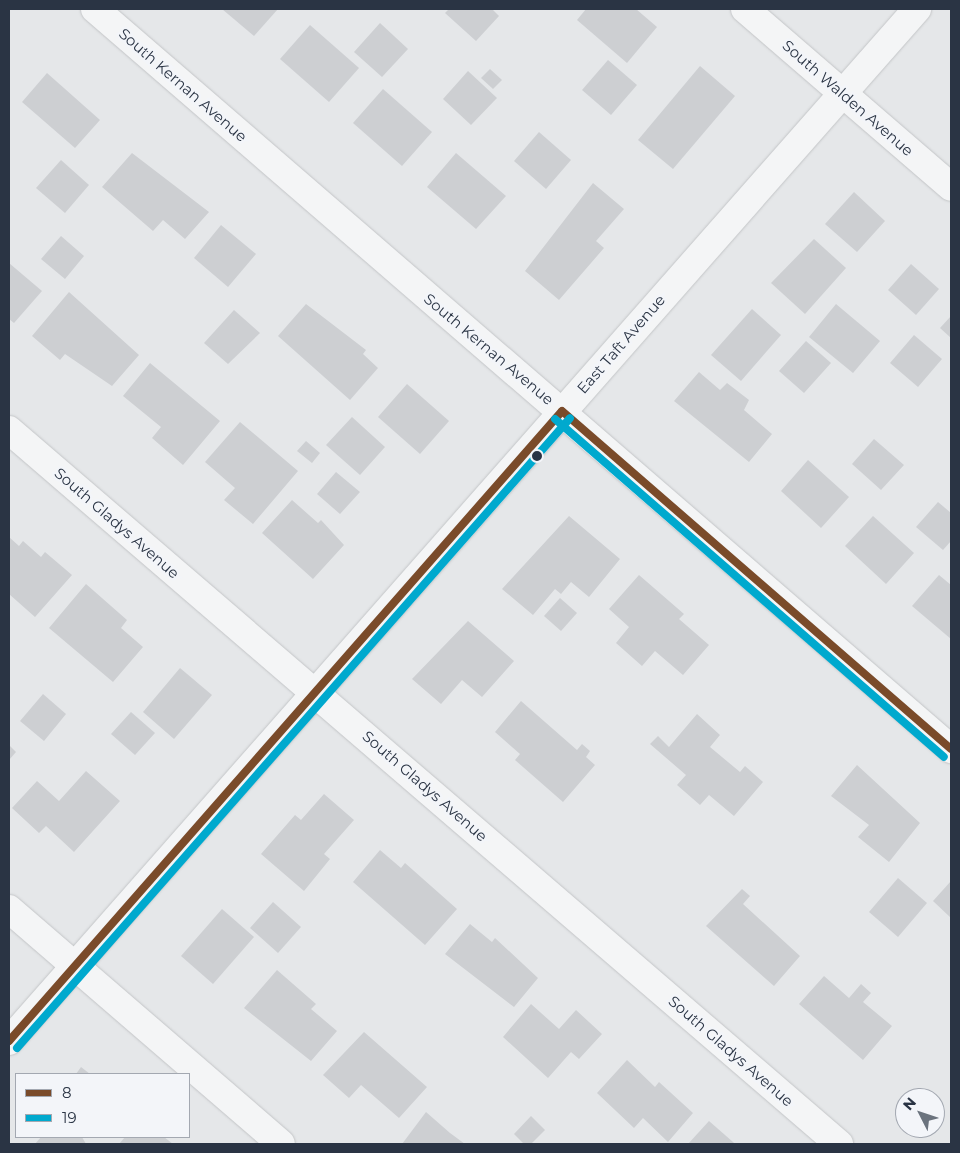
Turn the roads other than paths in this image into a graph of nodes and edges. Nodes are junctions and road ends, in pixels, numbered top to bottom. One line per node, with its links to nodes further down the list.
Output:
1 (95, 9): 6 (street, South Kernan Avenue)
2 (745, 9): 4 (street, South Walden Avenue)
3 (917, 9): 4 (street, East Taft Avenue)
4 (843, 93): 5 (street, South Walden Avenue); 6 (street, East Taft Avenue)
5 (951, 187)
6 (562, 411): 8 (street, East Taft Avenue); 9 (street, South Kernan Avenue)
7 (9, 430): 8 (street, South Gladys Avenue)
8 (316, 696): 11 (street, East Taft Avenue); 14 (street, South Gladys Avenue)
9 (951, 749)
10 (9, 909): 11 (street)
11 (75, 966): 12 (street, East Taft Avenue); 13 (street)
12 (9, 1041)
13 (281, 1144)
14 (839, 1144)

